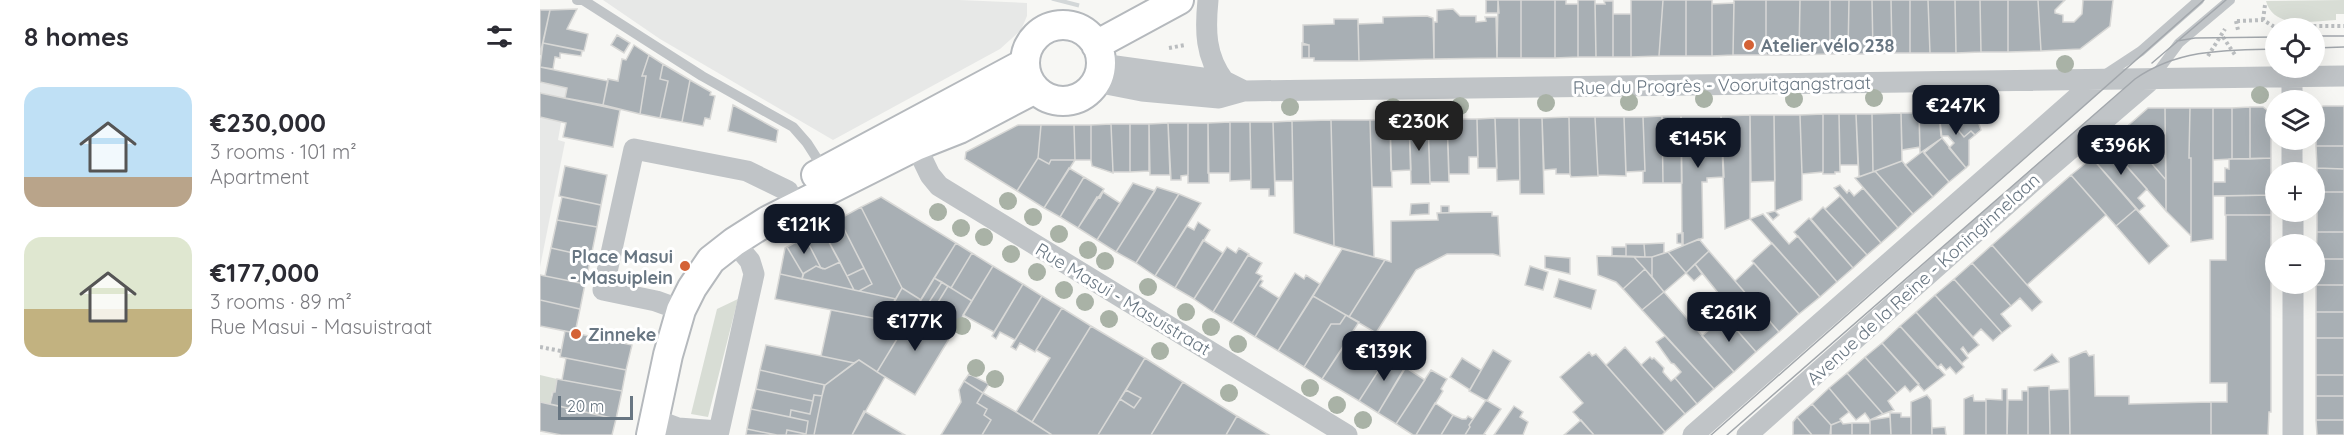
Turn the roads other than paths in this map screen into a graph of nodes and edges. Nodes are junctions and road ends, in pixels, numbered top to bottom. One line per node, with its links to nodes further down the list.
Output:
1 (577, 0): 18 (lane)
2 (1179, 0): 7 (main road)
3 (1208, 0): 13 (street)
4 (2199, 0): 12 (lane, Avenue de la Reine - Koninginnelaan)
5 (2230, 0): 11 (lane, Avenue de la Reine - Koninginnelaan)
6 (1025, 63): 7 (main road); 14 (main road); 16 (main road)
7 (1098, 64): 13 (street, Rue du Progrès - Vooruitgangstraat); 14 (main road); 15 (street, Rue du Progrès - Vooruitgangstraat)
8 (2325, 76): 9 (street, Rue du Progrès - Vooruitgangstraat)
9 (2344, 76)
10 (2265, 77): 11 (street, Rue du Progrès - Vooruitgangstraat)
11 (2152, 79): 12 (street, Rue du Progrès - Vooruitgangstraat); 26 (street, Avenue de la Reine - Koninginnelaan)
12 (2097, 80): 15 (street, Rue du Progrès - Vooruitgangstraat); 24 (street, Avenue de la Reine - Koninginnelaan)
13 (1224, 81): 15 (street, Rue du Progrès - Vooruitgangstraat)
14 (1035, 89): 17 (main road)
15 (1244, 91)
16 (930, 112): 17 (main road); 18 (main road)
17 (916, 146): 18 (main road); 25 (street, Rue Masui - Masuistraat)
18 (828, 179): 19 (main road); 20 (main road)
19 (788, 191): 20 (main road); 22 (street)
20 (734, 242): 22 (main road); 23 (street)
21 (2293, 294): 27 (street)
22 (681, 310): 23 (main road)
23 (652, 427)
24 (1696, 434)
25 (1347, 435)
26 (1747, 435)
27 (2293, 435)

